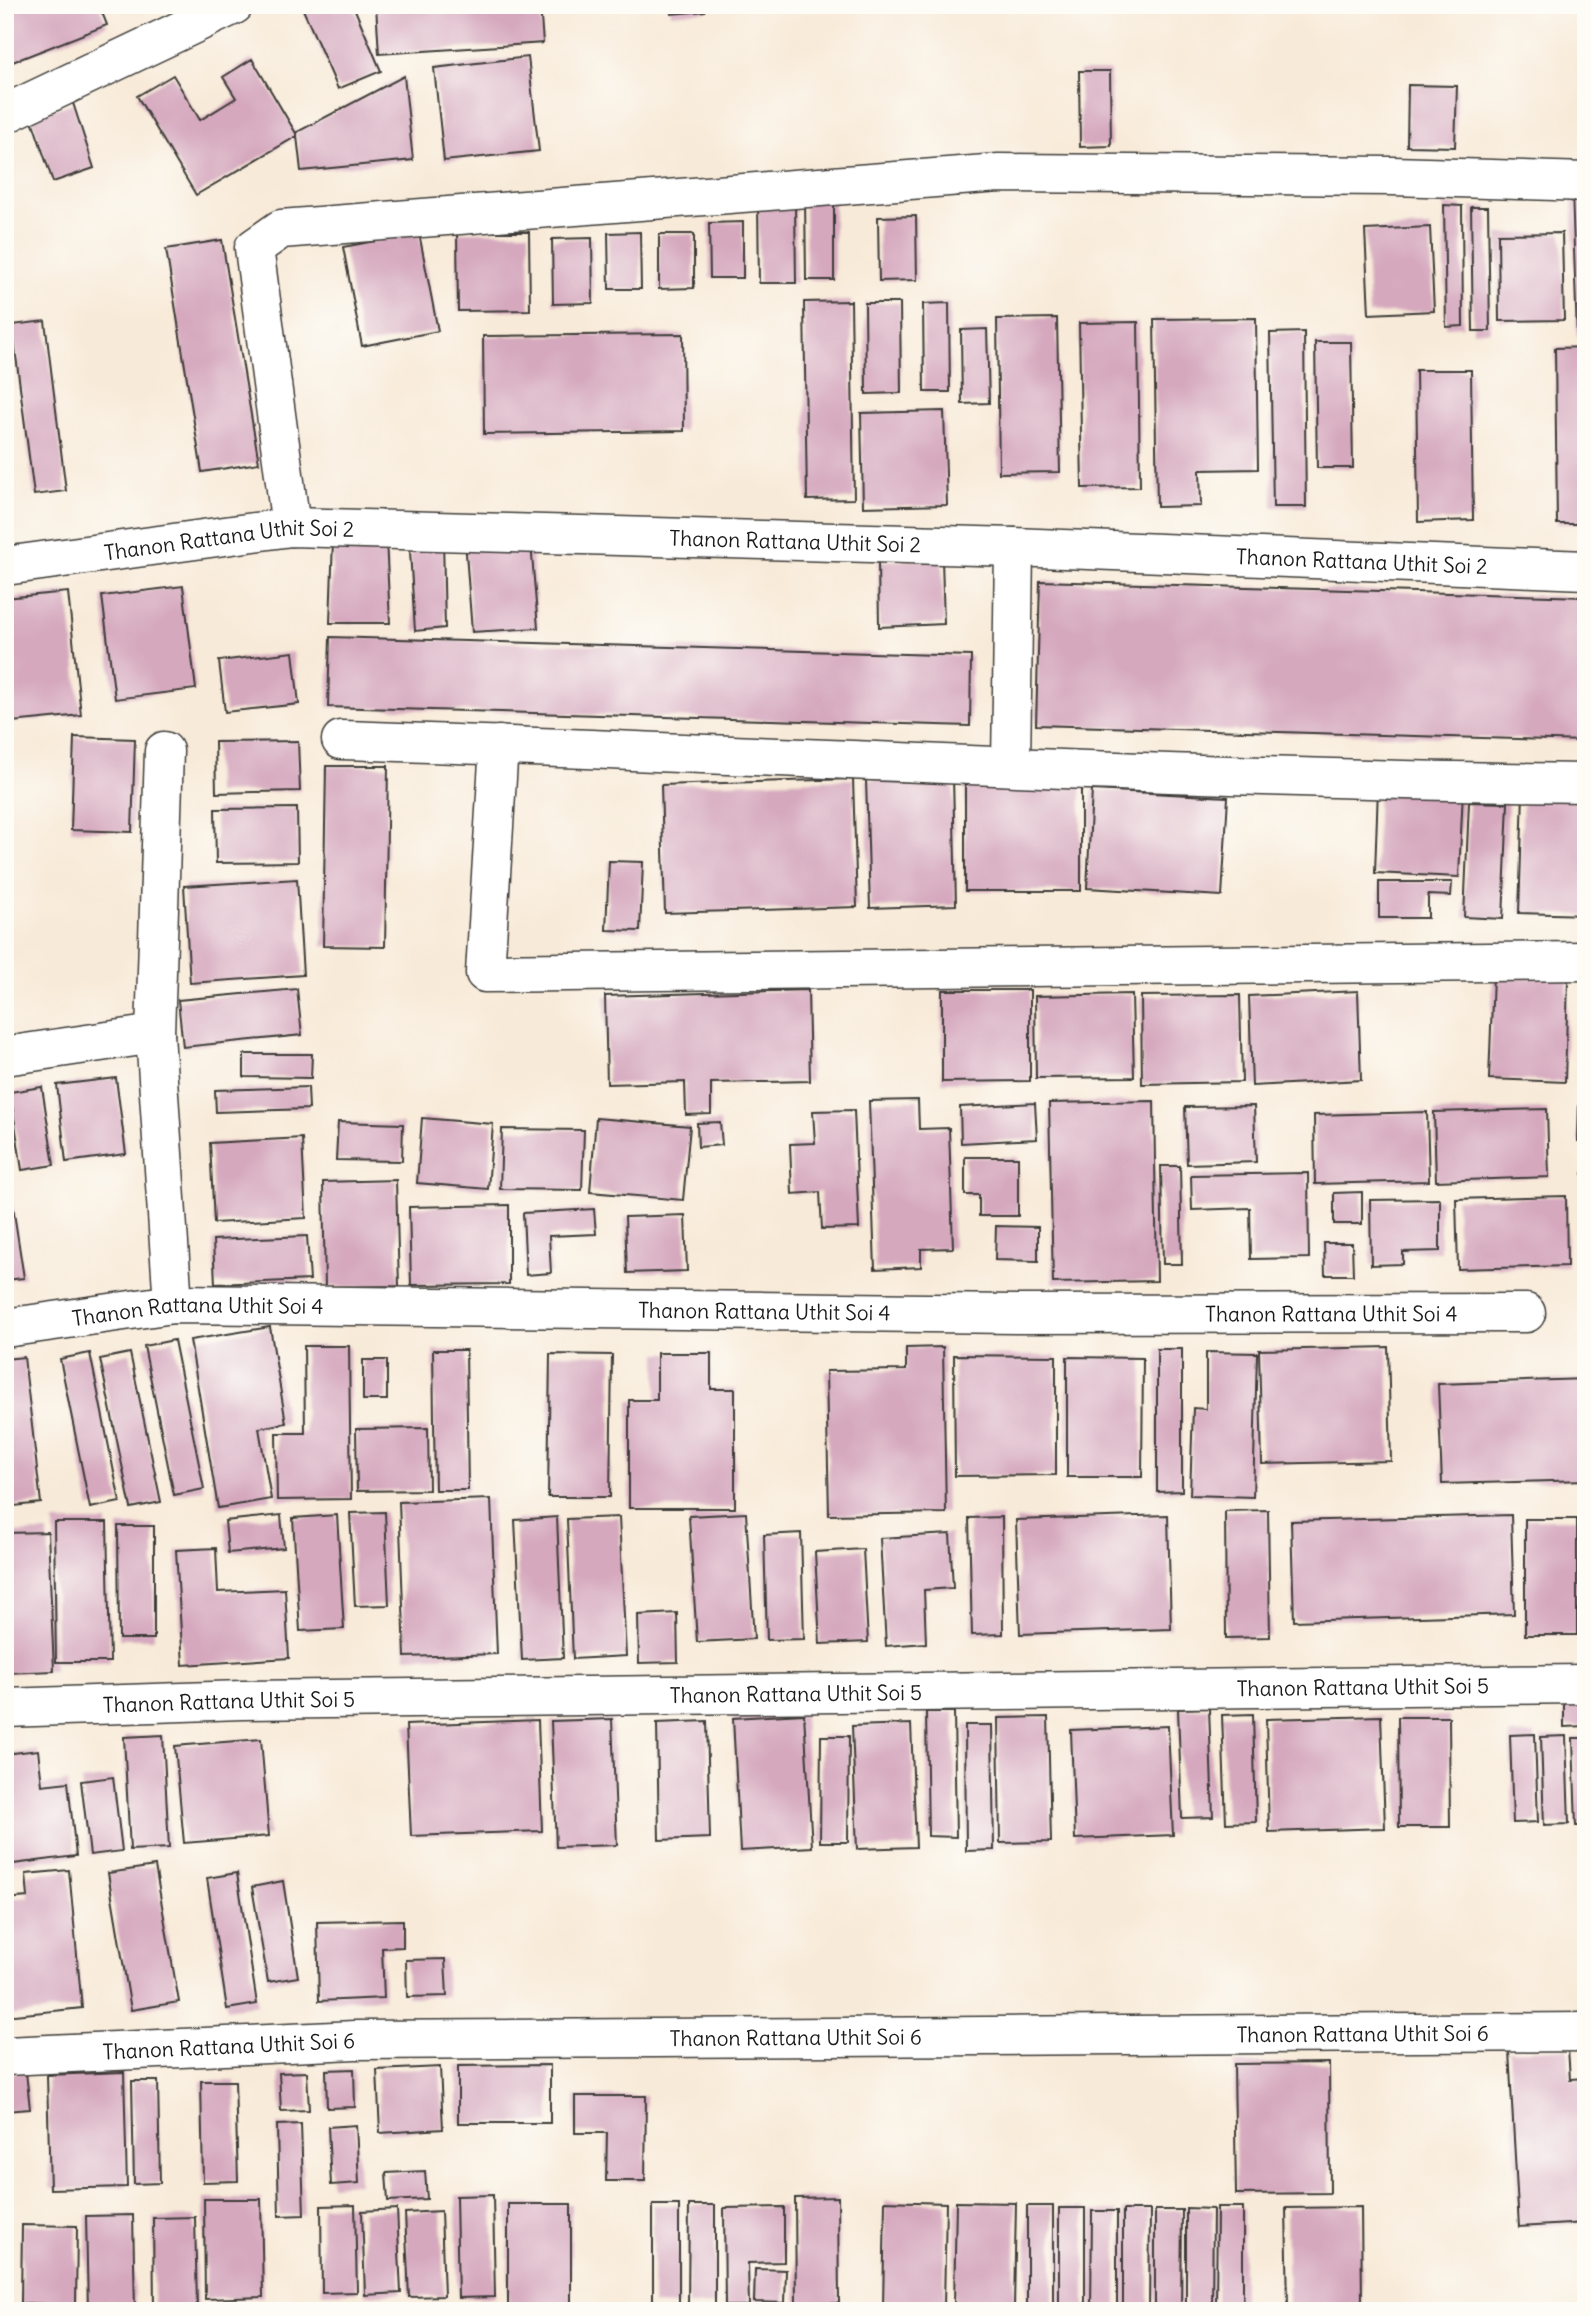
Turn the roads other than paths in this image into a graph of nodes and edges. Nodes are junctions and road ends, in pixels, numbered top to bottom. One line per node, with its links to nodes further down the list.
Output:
1 (234, 5): 2 (street)
2 (5, 114)
3 (1586, 182): 4 (street)
4 (291, 527): 5 (street, Thanon Rattana Uthit Soi 2); 6 (street, Thanon Rattana Uthit Soi 2)
5 (1014, 547): 7 (street, Thanon Rattana Uthit Soi 2); 11 (street)
6 (5, 566)
7 (1586, 570)
8 (341, 740): 9 (street)
9 (499, 745): 11 (street); 13 (street)
10 (164, 751): 14 (street)
11 (1011, 766): 12 (street)
12 (1586, 783)
13 (1586, 961)
14 (155, 1034): 15 (street); 16 (street)
15 (5, 1056)
16 (173, 1304): 17 (street, Thanon Rattana Uthit Soi 4); 18 (street, Thanon Rattana Uthit Soi 4)
17 (1526, 1313)
18 (5, 1328)
19 (1586, 1684): 20 (street, Thanon Rattana Uthit Soi 5)
20 (5, 1708)
21 (1586, 2032): 22 (street, Thanon Rattana Uthit Soi 6)
22 (5, 2056)

